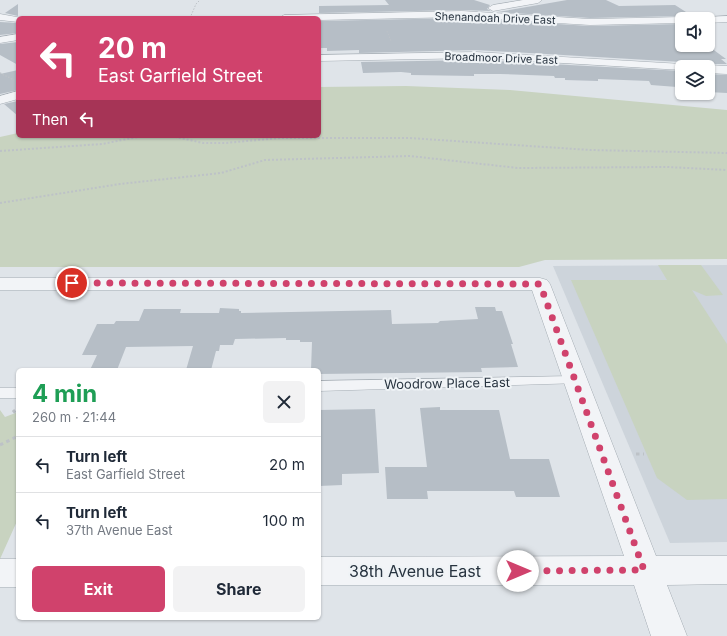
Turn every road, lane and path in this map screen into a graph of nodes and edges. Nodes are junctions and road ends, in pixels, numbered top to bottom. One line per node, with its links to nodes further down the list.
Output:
1 (200, 0): 4 (path)
2 (538, 0): 3 (street)
3 (462, 14): 6 (street, Shenandoah Drive East); 9 (street, Shenandoah Drive East)
4 (191, 16)
5 (0, 17): 7 (street)
6 (321, 17)
7 (16, 19)
8 (727, 19): 10 (street)
9 (675, 20)
10 (715, 20)
11 (387, 28): 14 (path)
12 (16, 37): 13 (street)
13 (0, 40)
14 (393, 47)
15 (321, 58): 16 (street, Broadmoor Drive East)
16 (675, 67)
17 (715, 69): 18 (street)
18 (727, 70)
19 (0, 73): 20 (path)
20 (16, 81)
21 (16, 96): 22 (street)
22 (0, 100)
23 (133, 138): 29 (path)
24 (180, 138): 26 (path)
25 (281, 138): 28 (path)
26 (281, 138)
27 (321, 138): 30 (path)
28 (321, 138)
29 (0, 151)
30 (727, 153)
31 (727, 170): 32 (path)
32 (0, 203)
33 (0, 284): 34 (street)
34 (575, 380): 35 (lane, Woodrow Place East); 42 (street)
35 (321, 386)
36 (0, 393): 37 (lane)
37 (16, 393)
38 (16, 437): 39 (path)
39 (0, 445)
40 (636, 454): 41 (path)
41 (644, 454)
42 (644, 570): 43 (street, 38th Avenue East); 44 (street, 38th Avenue East); 47 (street)
43 (727, 570)
44 (321, 572)
45 (0, 573): 46 (street)
46 (16, 573)
47 (668, 636)

